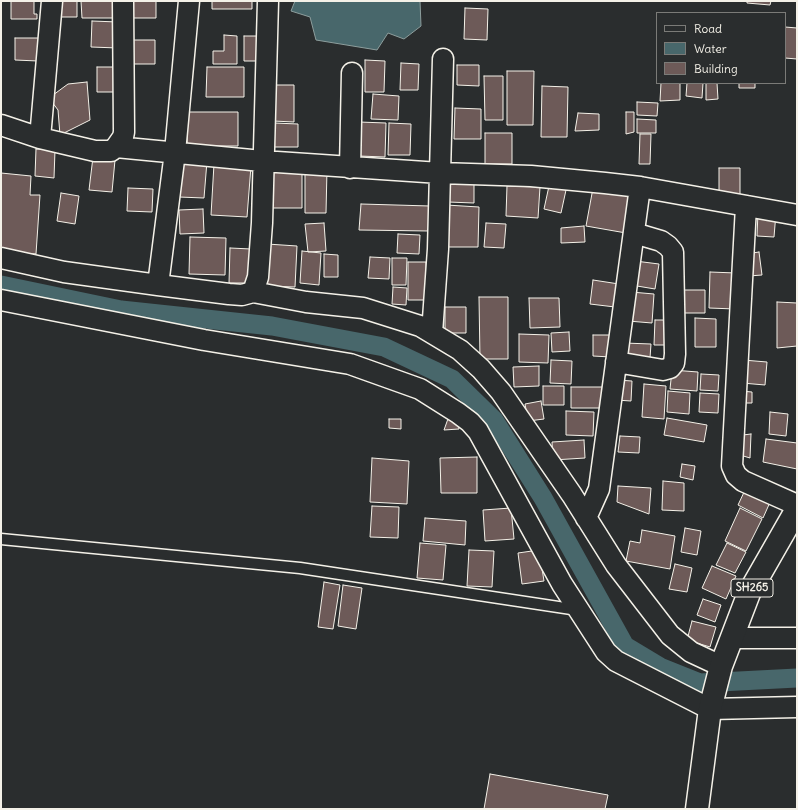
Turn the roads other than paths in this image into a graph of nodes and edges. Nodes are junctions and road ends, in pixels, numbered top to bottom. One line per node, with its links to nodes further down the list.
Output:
1 (52, 1): 8 (street)
2 (122, 1): 9 (street)
3 (189, 1): 10 (street)
4 (268, 1): 11 (street)
5 (443, 58): 13 (street)
6 (352, 73): 12 (street)
7 (1, 126): 8 (street)
8 (40, 138): 9 (street)
9 (116, 147): 10 (street)
10 (175, 152): 11 (street); 19 (street)
11 (262, 161): 12 (street); 20 (street)
12 (350, 168): 13 (street)
13 (440, 173): 14 (street); 22 (street)
14 (640, 187): 15 (street); 17 (street)
15 (746, 206): 16 (street); 24 (street)
16 (797, 215)
17 (634, 233): 23 (street); 23 (street)
18 (1, 258): 19 (street)
19 (158, 285): 20 (street)
20 (253, 292): 22 (street)
21 (1, 300): 28 (street)
22 (432, 332): 26 (street)
23 (616, 362): 26 (street)
24 (797, 505)
25 (797, 509): 29 (main road, SH265)
26 (586, 518): 31 (street)
27 (1, 539): 28 (lane)
28 (579, 610): 32 (street)
29 (732, 638): 30 (street); 31 (main road, SH265)
30 (797, 638)
31 (720, 670): 32 (main road, SH265)
32 (711, 706): 33 (street); 34 (main road, SH265)
33 (797, 708)
34 (697, 809)

